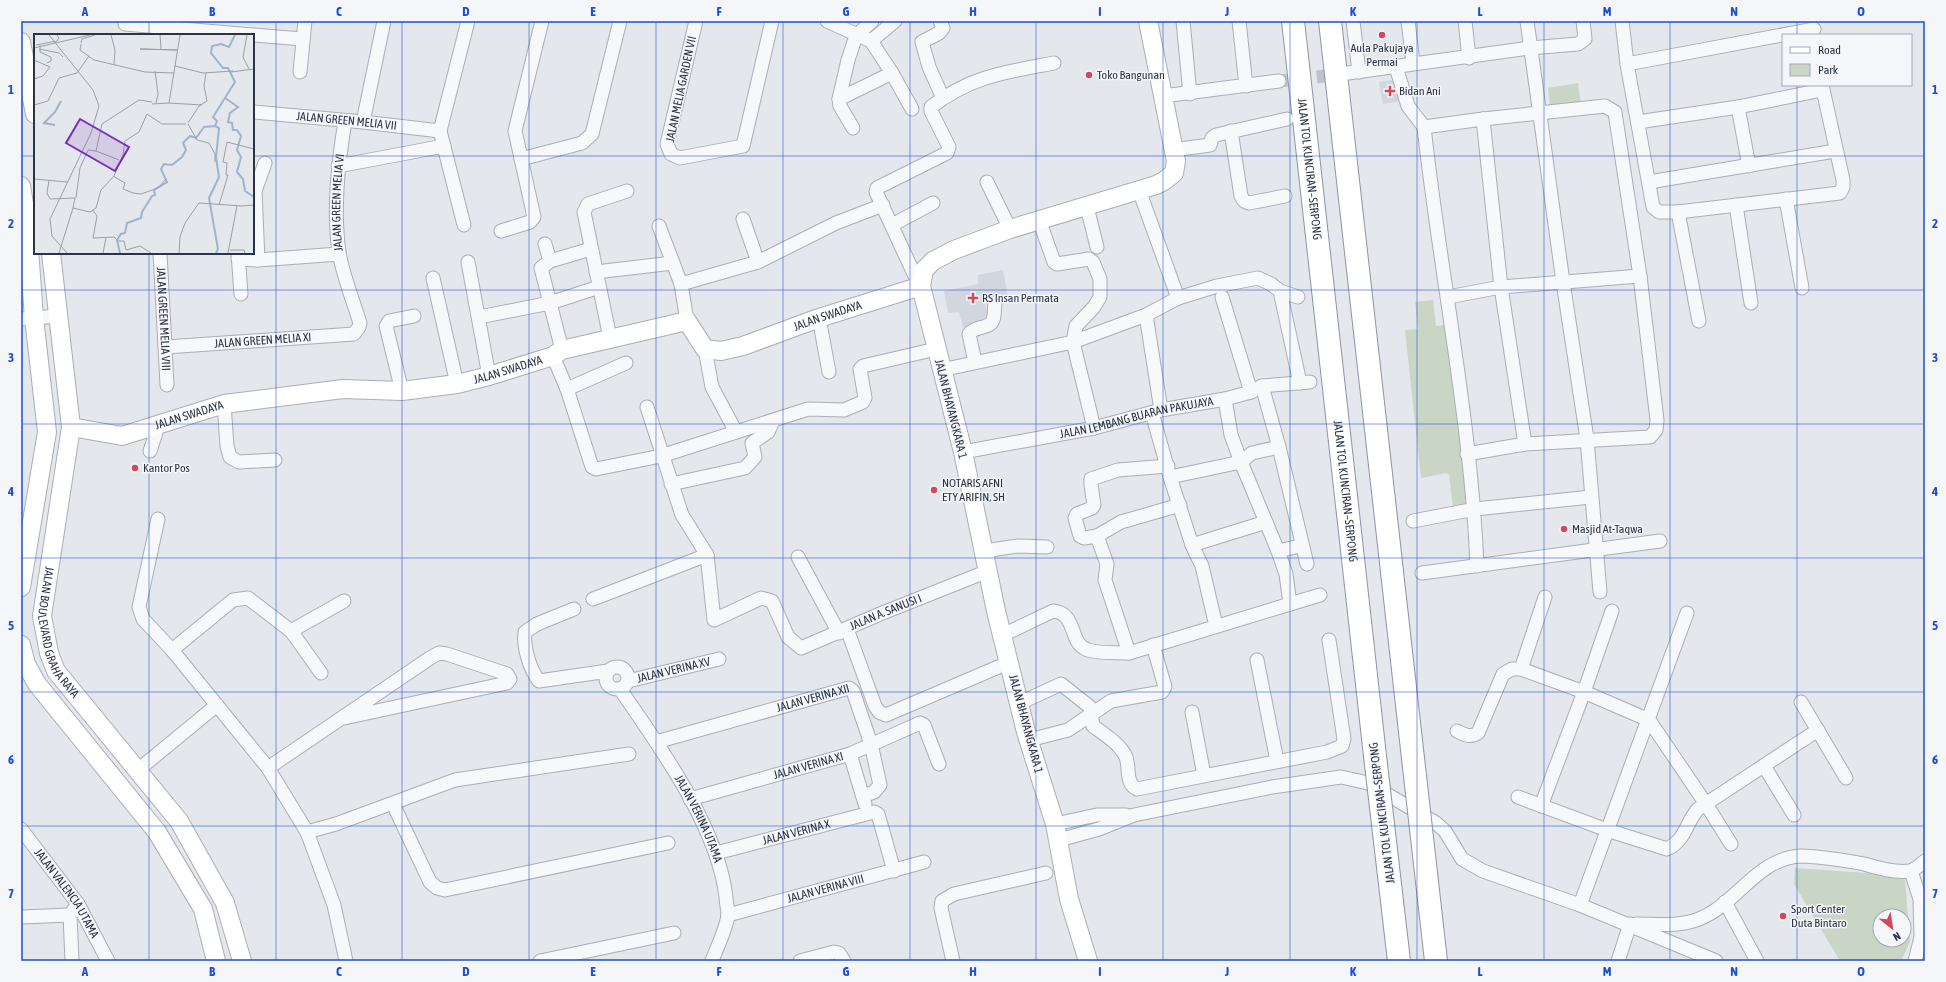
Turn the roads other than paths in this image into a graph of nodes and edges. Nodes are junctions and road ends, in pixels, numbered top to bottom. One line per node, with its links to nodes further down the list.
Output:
1 (305, 21): 30 (street)
2 (384, 21): 56 (street)
3 (468, 21): 60 (street)
4 (542, 21): 65 (street)
5 (620, 21): 65 (street)
6 (696, 21): 7 (street, JALAN MELIA GARDEN VII)
7 (772, 21)
8 (828, 21): 29 (street)
9 (872, 21): 29 (street)
10 (895, 21): 31 (street)
11 (940, 21): 46 (street)
12 (1148, 21): 45 (street)
13 (1183, 21): 44 (street)
14 (1239, 21): 42 (street)
15 (1294, 21): 274 (highway, JALAN TOL KUNCIRAN–SERPONG, bridge)
16 (1330, 21): 275 (highway, bridge)
17 (1353, 21): 38 (street)
18 (1408, 21): 36 (street)
19 (1464, 21): 34 (street)
20 (1527, 21): 33 (street)
21 (1583, 21): 33 (street)
22 (1622, 21): 37 (street)
23 (126, 27): 25 (street)
24 (1814, 28): 27 (street)
25 (237, 34)
26 (1782, 34): 37 (street)
27 (1783, 34)
28 (254, 35): 30 (street)
29 (856, 36): 31 (street); 47 (street)
30 (302, 39): 39 (street)
31 (871, 41): 40 (street)
32 (21, 42): 49 (street)
33 (1530, 48): 34 (street); 52 (street)
34 (1469, 58): 36 (street)
35 (1054, 63): 46 (street)
36 (1413, 63): 38 (street)
37 (1626, 64): 57 (street)
38 (1396, 67): 58 (street)
39 (300, 72)
40 (892, 73): 47 (street); 50 (street)
41 (1279, 81): 42 (street)
42 (1246, 86): 44 (street)
43 (1822, 87): 48 (street); 64 (street)
44 (1190, 94): 45 (street)
45 (1163, 96): 63 (street)
46 (943, 98): 78 (street)
47 (839, 99): 59 (street)
48 (1738, 107): 57 (street); 68 (street)
49 (34, 109)
50 (912, 109)
51 (254, 112): 55 (street, JALAN GREEN MELIA VII)
52 (1540, 114): 54 (street); 102 (street); 105 (street)
53 (1287, 119): 61 (street)
54 (1483, 119): 58 (street); 108 (street)
55 (345, 121): 56 (street, JALAN GREEN MELIA VII); 67 (street, JALAN GREEN MELIA VI)
56 (363, 122): 60 (street, JALAN GREEN MELIA VII)
57 (1638, 122): 70 (street)
58 (1424, 127): 114 (street)
59 (853, 128)
60 (440, 131): 62 (street)
61 (1231, 131): 63 (street); 75 (street)
62 (444, 146): 67 (street); 84 (street)
63 (1172, 150): 73 (street)
64 (1836, 151): 68 (street); 76 (street)
65 (521, 159): 88 (street)
66 (265, 163): 72 (street)
67 (338, 166): 94 (street, JALAN GREEN MELIA VI)
68 (1749, 166): 70 (street)
69 (986, 182): 87 (street)
70 (1648, 182): 81 (street)
71 (21, 186): 123 (street)
72 (254, 190): 96 (street)
73 (1140, 190): 80 (street); 115 (street)
74 (627, 191): 91 (street)
75 (1285, 196)
76 (1786, 199): 79 (street); 109 (street)
77 (933, 203): 85 (street)
78 (883, 205): 85 (street); 99 (street)
79 (1736, 205): 81 (street); 118 (street)
80 (1087, 206): 83 (street); 90 (street)
81 (1678, 212): 126 (street)
82 (743, 219): 99 (street)
83 (1039, 220): 87 (street); 129 (street)
84 (464, 225)
85 (892, 225): 104 (street)
86 (659, 226): 100 (street)
87 (1010, 229): 104 (street)
88 (501, 231)
89 (545, 244): 97 (street)
90 (1098, 247)
91 (591, 249): 97 (street); 101 (street)
92 (51, 254): 120 (street, JALAN BOULEVARD GRAHA RAYA)
93 (160, 254): 130 (street, JALAN GREEN MELIA VIII)
94 (339, 254): 96 (street); 127 (street, JALAN GREEN MELIA VI)
95 (238, 256): 96 (street); 111 (street)
96 (258, 260)
97 (550, 261): 116 (street)
98 (468, 262): 122 (street)
99 (758, 262): 106 (street)
100 (674, 263): 101 (street); 106 (street)
101 (596, 272): 107 (street)
102 (1640, 276): 105 (street); 153 (street)
103 (433, 278): 139 (street)
104 (921, 282): 124 (street, JALAN SWADAYA); 132 (street, JALAN BHAYANGKARA 1)
105 (1563, 282): 108 (street); 153 (street)
106 (681, 284): 125 (street)
107 (599, 287): 116 (street); 128 (street)
108 (1501, 287): 114 (street); 154 (street)
109 (1802, 288)
110 (1280, 291): 113 (street); 115 (street); 142 (street, JALAN LEMBANG BUARAN PAKUJAYA)
111 (241, 294)
112 (1222, 297): 142 (street)
113 (1298, 297)
114 (1448, 297): 158 (street)
115 (1178, 298): 119 (street)
116 (550, 303): 122 (street); 133 (street)
117 (995, 303): 135 (street)
118 (1751, 303)
119 (1146, 314): 129 (street); 147 (street)
120 (58, 316): 123 (street); 150 (street, JALAN BOULEVARD GRAHA RAYA)
121 (414, 316): 143 (street)
122 (479, 317): 138 (street)
123 (28, 318): 184 (street)
124 (819, 318): 131 (street, JALAN SWADAYA); 137 (street)
125 (687, 321): 128 (street, JALAN SWADAYA); 131 (street)
126 (1698, 321)
127 (358, 329): 130 (street, JALAN GREEN MELIA XI)
128 (610, 338): 133 (street, JALAN SWADAYA)
129 (1073, 342): 135 (street); 151 (street)
130 (166, 347): 140 (street, JALAN GREEN MELIA VIII)
131 (705, 349): 152 (street)
132 (936, 349): 136 (street, JALAN BHAYANGKARA 1); 148 (street)
133 (557, 353): 138 (street, JALAN SWADAYA); 141 (street)
134 (626, 362): 141 (street)
135 (975, 362): 136 (street)
136 (941, 370): 157 (street, JALAN BHAYANGKARA 1)
137 (829, 372)
138 (489, 376): 139 (street, JALAN SWADAYA)
139 (457, 384): 143 (street, JALAN SWADAYA)
140 (167, 385)
141 (567, 389): 159 (street)
142 (1257, 389): 144 (street, JALAN LEMBANG BUARAN PAKUJAYA); 155 (street)
143 (402, 390): 145 (street, JALAN SWADAYA)
144 (1225, 399): 147 (street, JALAN LEMBANG BUARAN PAKUJAYA); 161 (street)
145 (224, 404): 149 (street, JALAN SWADAYA); 160 (street)
146 (646, 407): 159 (street)
147 (1157, 411): 151 (street, JALAN LEMBANG BUARAN PAKUJAYA); 162 (street)
148 (773, 421): 152 (street); 163 (street)
149 (154, 426): 150 (street, JALAN SWADAYA); 156 (street)
150 (71, 427): 202 (street, JALAN BOULEVARD GRAHA RAYA)
151 (1094, 428): 157 (street, JALAN LEMBANG BUARAN PAKUJAYA)
152 (736, 432): 159 (street)
153 (1587, 440): 154 (street); 164 (street)
154 (1525, 444): 158 (street)
155 (1279, 447): 161 (street); 180 (street)
156 (150, 452)
157 (963, 452): 175 (street, JALAN BHAYANGKARA 1)
158 (1467, 454): 166 (street)
159 (662, 456): 163 (street)
160 (275, 460)
161 (1241, 462): 162 (street); 169 (street)
162 (1169, 472): 165 (street); 170 (street)
163 (671, 484): 178 (street)
164 (1591, 497): 166 (street); 177 (street)
165 (1180, 505): 170 (street); 172 (street)
166 (1475, 509): 168 (street); 181 (street)
167 (158, 518): 201 (street)
168 (1413, 521)
169 (1266, 522): 172 (street); 176 (street)
170 (1097, 536): 203 (street)
171 (1660, 541): 177 (street)
172 (1192, 545): 194 (street)
173 (1300, 546): 176 (street)
174 (1046, 547): 175 (street)
175 (984, 551): 182 (street, JALAN BHAYANGKARA 1)
176 (1278, 551): 190 (street)
177 (1595, 551): 181 (street); 185 (street)
178 (707, 554): 188 (street); 196 (street, JALAN A. SANUSI I)
179 (798, 557): 196 (street)
180 (1307, 564)
181 (1477, 566): 183 (street)
182 (988, 572): 196 (street, JALAN A. SANUSI I); 197 (street, JALAN BHAYANGKARA 1)
183 (1422, 573)
184 (21, 587)
185 (1600, 592)
186 (1320, 595): 190 (street)
187 (1545, 597): 208 (street)
188 (593, 599)
189 (344, 602): 195 (street)
190 (1290, 604): 194 (street)
191 (574, 609): 209 (street)
192 (1612, 611): 212 (street)
193 (1687, 613): 219 (street)
194 (1216, 626): 200 (street)
195 (291, 631): 201 (street); 210 (street)
196 (843, 631): 206 (street)
197 (1003, 635): 203 (street); 206 (street, JALAN BHAYANGKARA 1)
198 (1328, 640): 227 (street)
199 (21, 645): 207 (street, JALAN BOULEVARD GRAHA RAYA)
200 (1153, 645): 203 (street); 217 (street)
201 (172, 650): 215 (street)
202 (48, 653): 207 (street); 231 (street, JALAN BOULEVARD GRAHA RAYA)
203 (1129, 653)
204 (719, 659): 211 (street, JALAN VERINA XV)
205 (1257, 660): 227 (street)
206 (1010, 662): 214 (street, JALAN BHAYANGKARA 1)
207 (24, 666): 266 (street, JALAN BOULEVARD GRAHA RAYA)
208 (1521, 669): 212 (street); 221 (street)
209 (603, 672): 211 (street); 211 (street)
210 (321, 673)
211 (624, 685): 223 (street, JALAN VERINA UTAMA)
212 (1584, 692): 219 (street); 239 (street)
213 (1801, 702): 220 (street)
214 (1020, 703): 217 (street); 222 (street, JALAN BHAYANGKARA 1)
215 (217, 705): 230 (street); 231 (street)
216 (1192, 712): 232 (street)
217 (1091, 715): 222 (street); 232 (street)
218 (344, 718): 218 (street); 230 (street)
219 (1648, 720): 238 (street); 242 (street)
220 (1818, 730): 229 (street); 233 (street)
221 (1457, 731)
222 (1029, 740): 244 (street, JALAN BHAYANGKARA 1)
223 (656, 742): 224 (street, JALAN VERINA XII); 236 (street, JALAN VERINA UTAMA)
224 (871, 744): 226 (street, JALAN VERINA XI); 228 (street, JALAN VERINA XI); 234 (street, JALAN VERINA XII)
225 (629, 754): 237 (street)
226 (850, 754): 234 (street); 236 (street, JALAN VERINA XI)
227 (1277, 761): 232 (street)
228 (939, 764)
229 (1764, 766): 238 (street); 241 (street)
230 (268, 768): 243 (street)
231 (138, 770): 267 (street, JALAN BOULEVARD GRAHA RAYA)
232 (1204, 775)
233 (1846, 778)
234 (863, 796): 240 (street)
235 (1518, 797): 239 (street)
236 (690, 799): 248 (street, JALAN VERINA UTAMA)
237 (394, 804): 243 (street); 246 (street)
238 (1706, 804): 242 (street); 247 (street)
239 (1541, 806): 242 (street)
240 (872, 813): 248 (street, JALAN VERINA X); 251 (street)
241 (1794, 815)
242 (1606, 830): 256 (street)
243 (307, 832): 268 (street)
244 (1057, 832): 256 (street); 273 (street, JALAN BHAYANGKARA 1)
245 (23, 835): 255 (street, JALAN VALENCIA UTAMA)
246 (668, 843)
247 (1731, 844)
248 (716, 853): 259 (street, JALAN VERINA UTAMA)
249 (1925, 861): 252 (street)
250 (924, 862): 251 (street, JALAN VERINA VIII)
251 (894, 871): 259 (street, JALAN VERINA VIII)
252 (1911, 871): 254 (street); 257 (street)
253 (1046, 873): 272 (street)
254 (1725, 902): 261 (street); 278 (street)
255 (78, 904): 258 (street); 265 (street, JALAN VALENCIA UTAMA)
256 (1580, 905): 261 (street)
257 (1923, 913): 279 (street)
258 (70, 915): 260 (street); 264 (street)
259 (728, 915): 270 (street, JALAN VERINA UTAMA)
260 (21, 917)
261 (1630, 924): 276 (street); 277 (street)
262 (674, 933): 269 (street)
263 (842, 957): 271 (street)
264 (72, 961)
265 (108, 961)
266 (216, 961)
267 (242, 961)
268 (346, 961)
269 (540, 961)
270 (712, 961)
271 (800, 961)
272 (953, 961)
273 (1088, 961)
274 (1399, 961)
275 (1436, 961)
276 (1618, 961)
277 (1716, 961)
278 (1758, 961)
279 (1915, 961)

